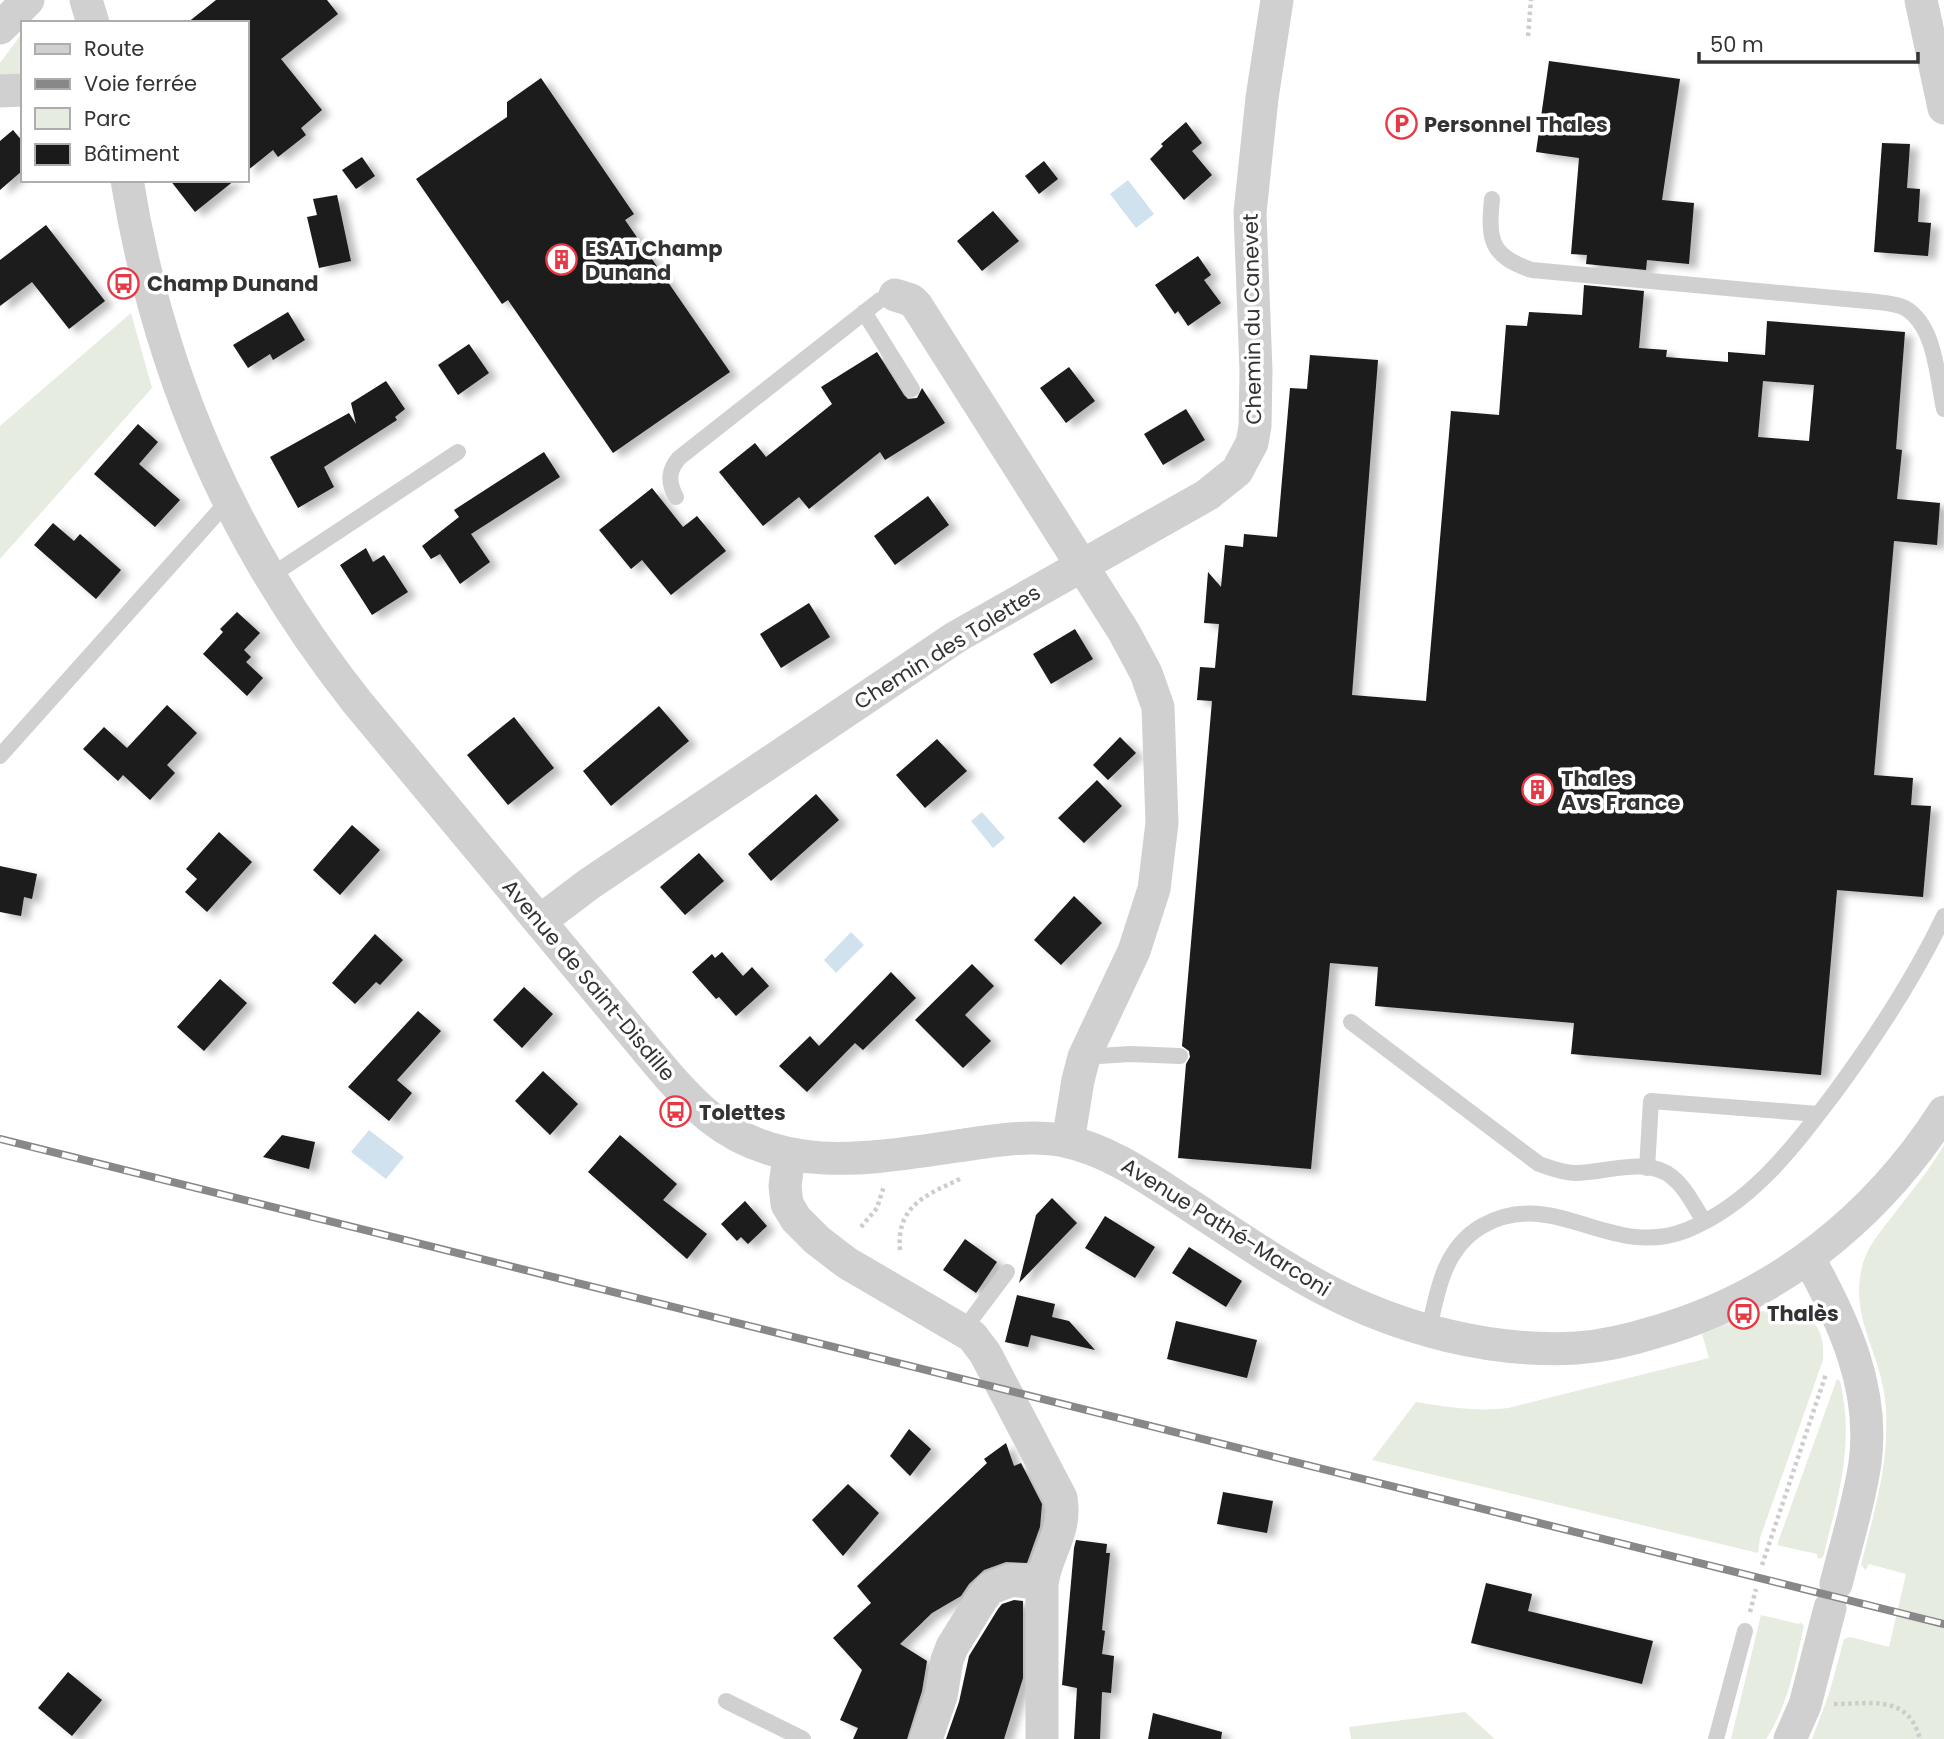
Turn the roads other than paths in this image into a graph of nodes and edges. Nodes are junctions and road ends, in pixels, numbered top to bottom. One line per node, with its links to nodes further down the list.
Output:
1 (86, 0): 5 (street)
2 (112, 0): 6 (street)
3 (1277, 0): 19 (street, Chemin du Canevet)
4 (1922, 0): 9 (street)
5 (92, 21)
6 (113, 21)
7 (21, 90): 8 (street)
8 (0, 91)
9 (1944, 107)
10 (127, 182): 18 (street, Avenue de Saint-Disdille)
11 (1492, 200): 15 (lane)
12 (895, 295): 13 (lane); 19 (street)
13 (864, 312): 14 (lane); 17 (lane)
14 (912, 389)
15 (1944, 409)
16 (458, 452): 20 (lane)
17 (676, 497)
18 (228, 501): 20 (street, Avenue de Saint-Disdille); 21 (lane)
19 (1083, 564): 23 (street, Chemin des Tolettes); 26 (street)
20 (269, 577): 23 (street, Avenue de Saint-Disdille)
21 (0, 755)
22 (1944, 916): 28 (lane)
23 (541, 921): 30 (street, Avenue de Saint-Disdille)
24 (1351, 1022): 31 (lane)
25 (1180, 1056): 26 (lane)
26 (1084, 1057): 29 (street)
27 (1944, 1112): 33 (street, Avenue Pathé-Marconi)
28 (1818, 1114): 31 (lane); 32 (lane)
29 (1068, 1142): 30 (street, Avenue Pathé-Marconi); 36 (street, Avenue Pathé-Marconi)
30 (789, 1155): 35 (street)
31 (1647, 1168): 32 (lane)
32 (1704, 1221): 36 (lane)
33 (1809, 1259): 36 (street, Avenue Pathé-Marconi); 44 (street)
34 (1007, 1272): 35 (lane)
35 (964, 1329): 37 (street)
36 (1429, 1330)
37 (1042, 1584): 41 (street); 42 (street)
38 (1745, 1631): 43 (lane)
39 (726, 1701): 40 (lane)
40 (803, 1739)
41 (926, 1739)
42 (1042, 1739)
43 (1716, 1739)
44 (1790, 1739)

